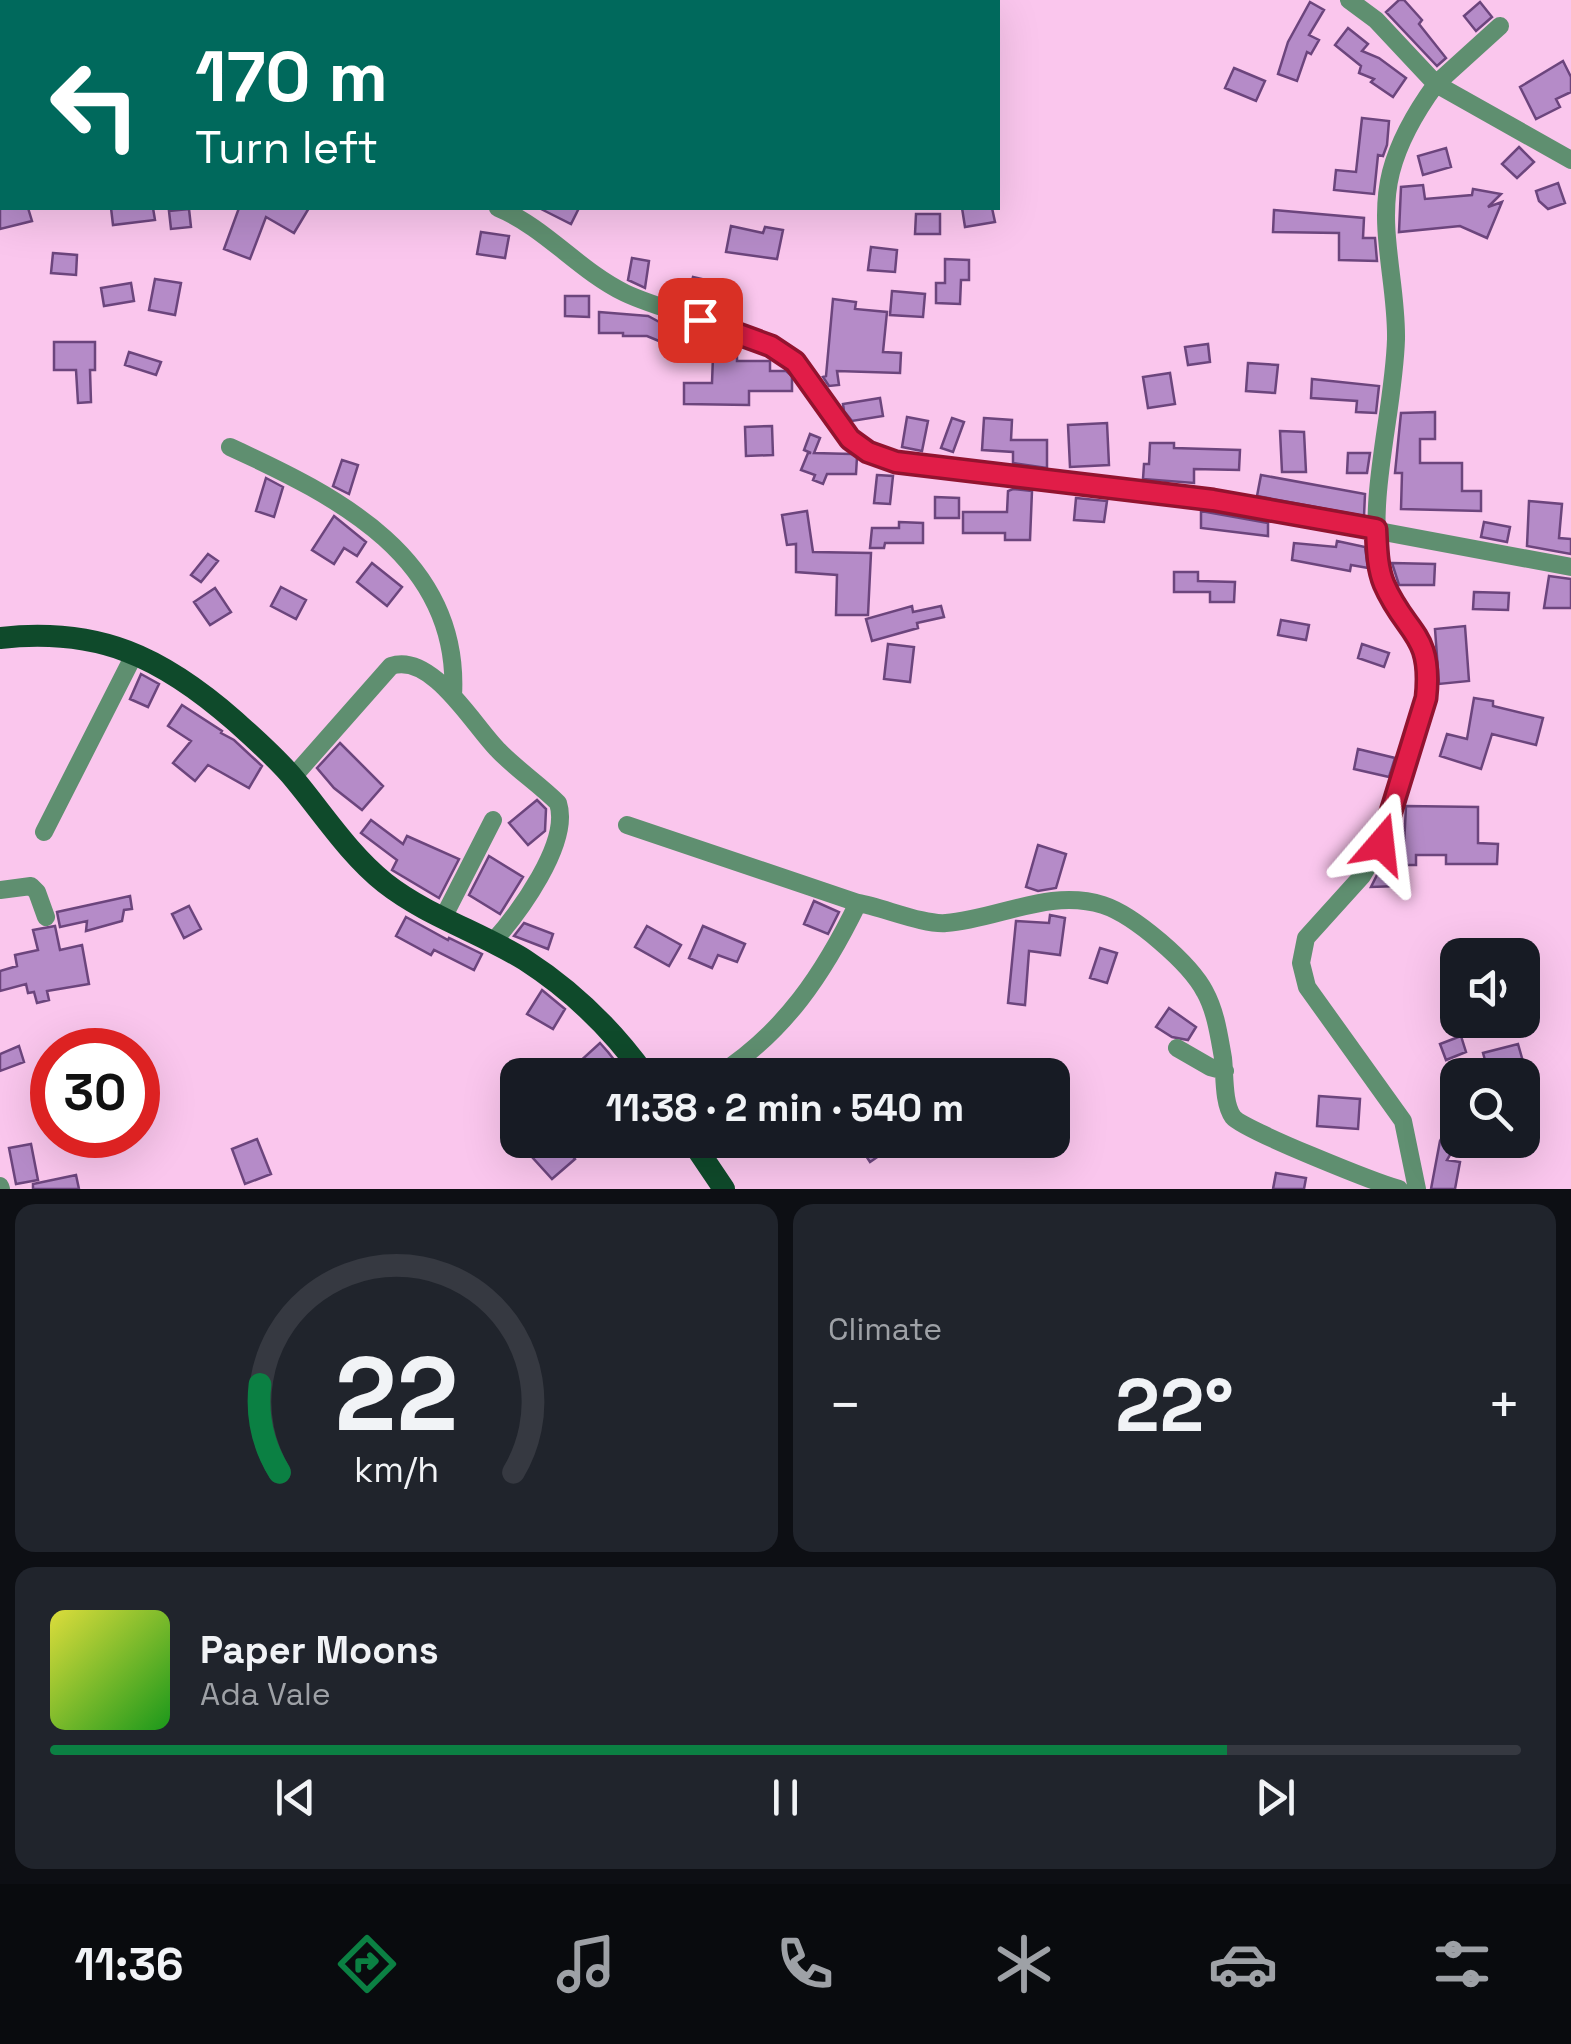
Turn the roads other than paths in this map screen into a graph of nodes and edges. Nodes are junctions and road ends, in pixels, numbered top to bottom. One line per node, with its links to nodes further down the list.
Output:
1 (1354, 2): 3 (street)
2 (1500, 26): 3 (street)
3 (1436, 84): 4 (street); 7 (street)
4 (1571, 160)
5 (502, 210): 7 (street)
6 (230, 447): 11 (street)
7 (1376, 529): 8 (street); 26 (street)
8 (1571, 567)
9 (0, 638): 10 (main road)
10 (134, 655): 12 (main road); 15 (street)
11 (453, 696): 12 (street); 20 (street)
12 (293, 777): 19 (main road)
13 (494, 820): 19 (street)
14 (627, 825): 17 (street)
15 (44, 832)
16 (0, 890): 18 (street)
17 (858, 902): 23 (street); 24 (street)
18 (46, 918)
19 (442, 918): 20 (main road)
20 (492, 942): 22 (main road)
21 (1176, 1048): 24 (street)
22 (633, 1058)
23 (744, 1058)
24 (1225, 1070): 26 (street)
25 (703, 1158): 27 (main road)
26 (1408, 1188)
27 (724, 1189)

